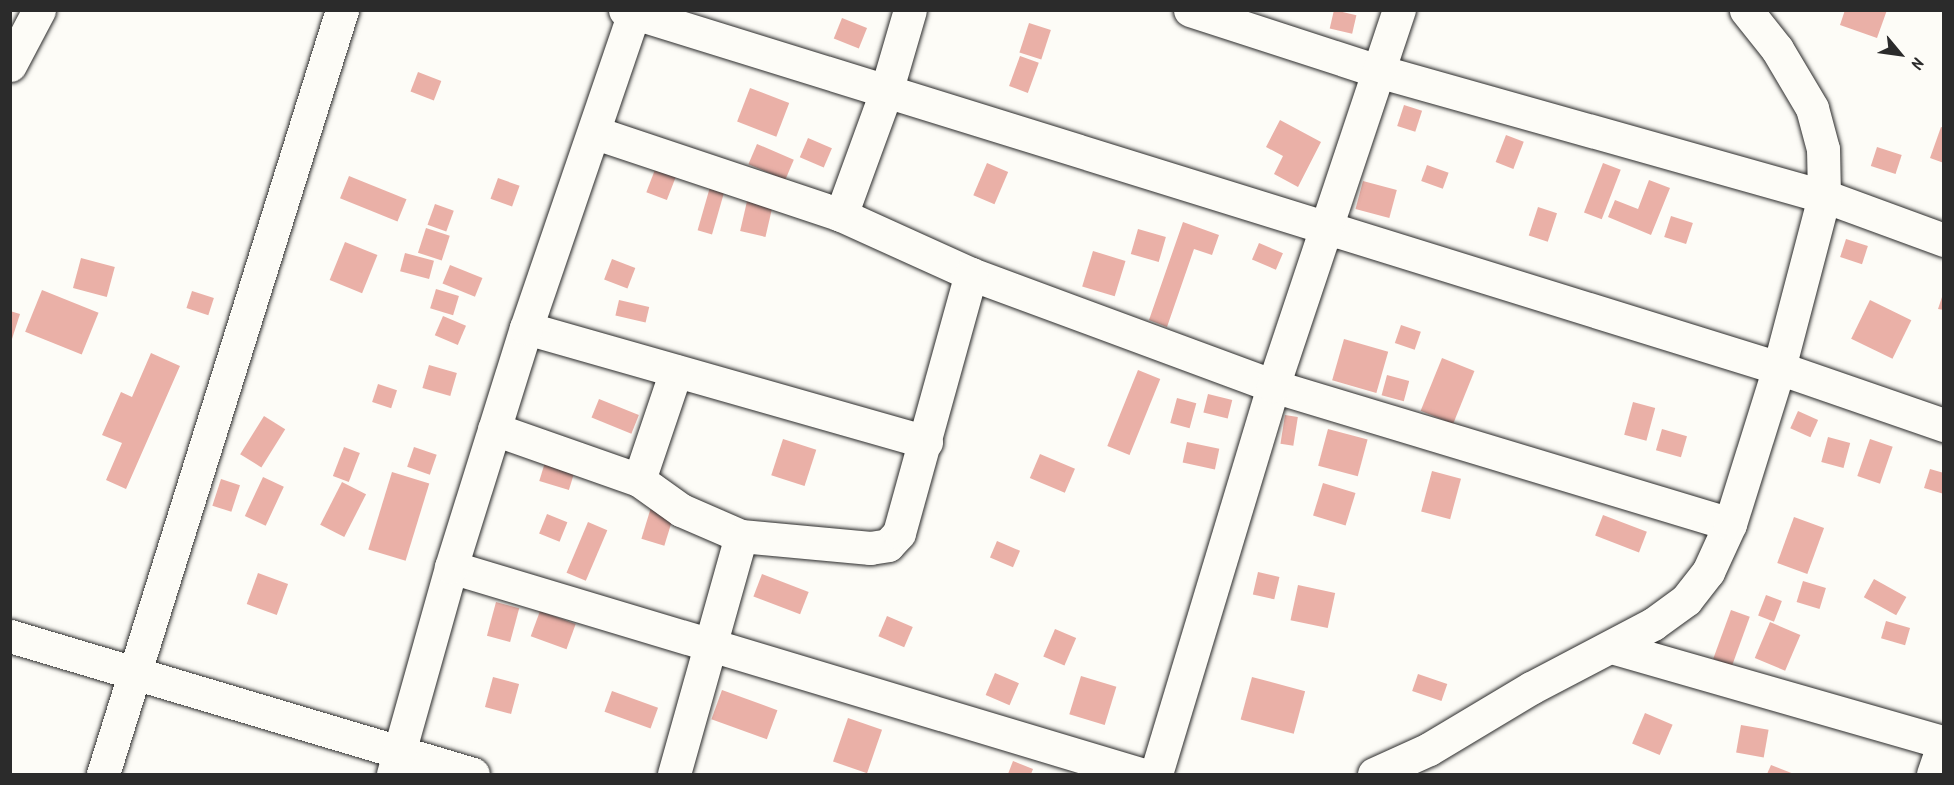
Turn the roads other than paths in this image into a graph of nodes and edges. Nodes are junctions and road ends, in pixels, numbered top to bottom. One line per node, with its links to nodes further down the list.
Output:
1 (39, 10): 8 (street)
2 (342, 10): 31 (street)
3 (910, 10): 10 (street)
4 (1190, 10): 9 (street)
5 (1399, 10): 9 (street)
6 (1746, 10): 12 (street)
7 (631, 11): 10 (street); 11 (street)
8 (10, 65)
9 (1378, 72): 12 (street); 14 (street)
10 (886, 92): 13 (street); 14 (street)
11 (596, 134): 13 (street); 17 (street)
12 (1824, 196): 15 (street); 18 (street)
13 (841, 215): 16 (street)
14 (1326, 229): 18 (street); 20 (street)
15 (1944, 240)
16 (971, 274): 20 (street); 23 (street)
17 (526, 328): 19 (street); 22 (street)
18 (1779, 368): 21 (street); 25 (street)
19 (676, 371): 23 (street); 24 (street)
20 (1273, 386): 25 (street); 38 (street)
21 (1944, 425)
22 (494, 429): 24 (street); 27 (street)
23 (926, 442): 26 (street)
24 (639, 480): 26 (street)
25 (1730, 524): 30 (street)
26 (741, 536): 29 (street)
27 (451, 567): 29 (street); 33 (street)
28 (10, 636): 31 (street)
29 (709, 646): 36 (street); 37 (street)
30 (1611, 647): 32 (street); 39 (street)
31 (135, 671): 33 (street); 34 (street)
32 (1944, 742): 40 (street)
33 (396, 763): 35 (street)
34 (103, 774)
35 (473, 774)
36 (674, 774)
37 (1140, 774)
38 (1156, 774)
39 (1374, 774)
40 (1933, 774)

